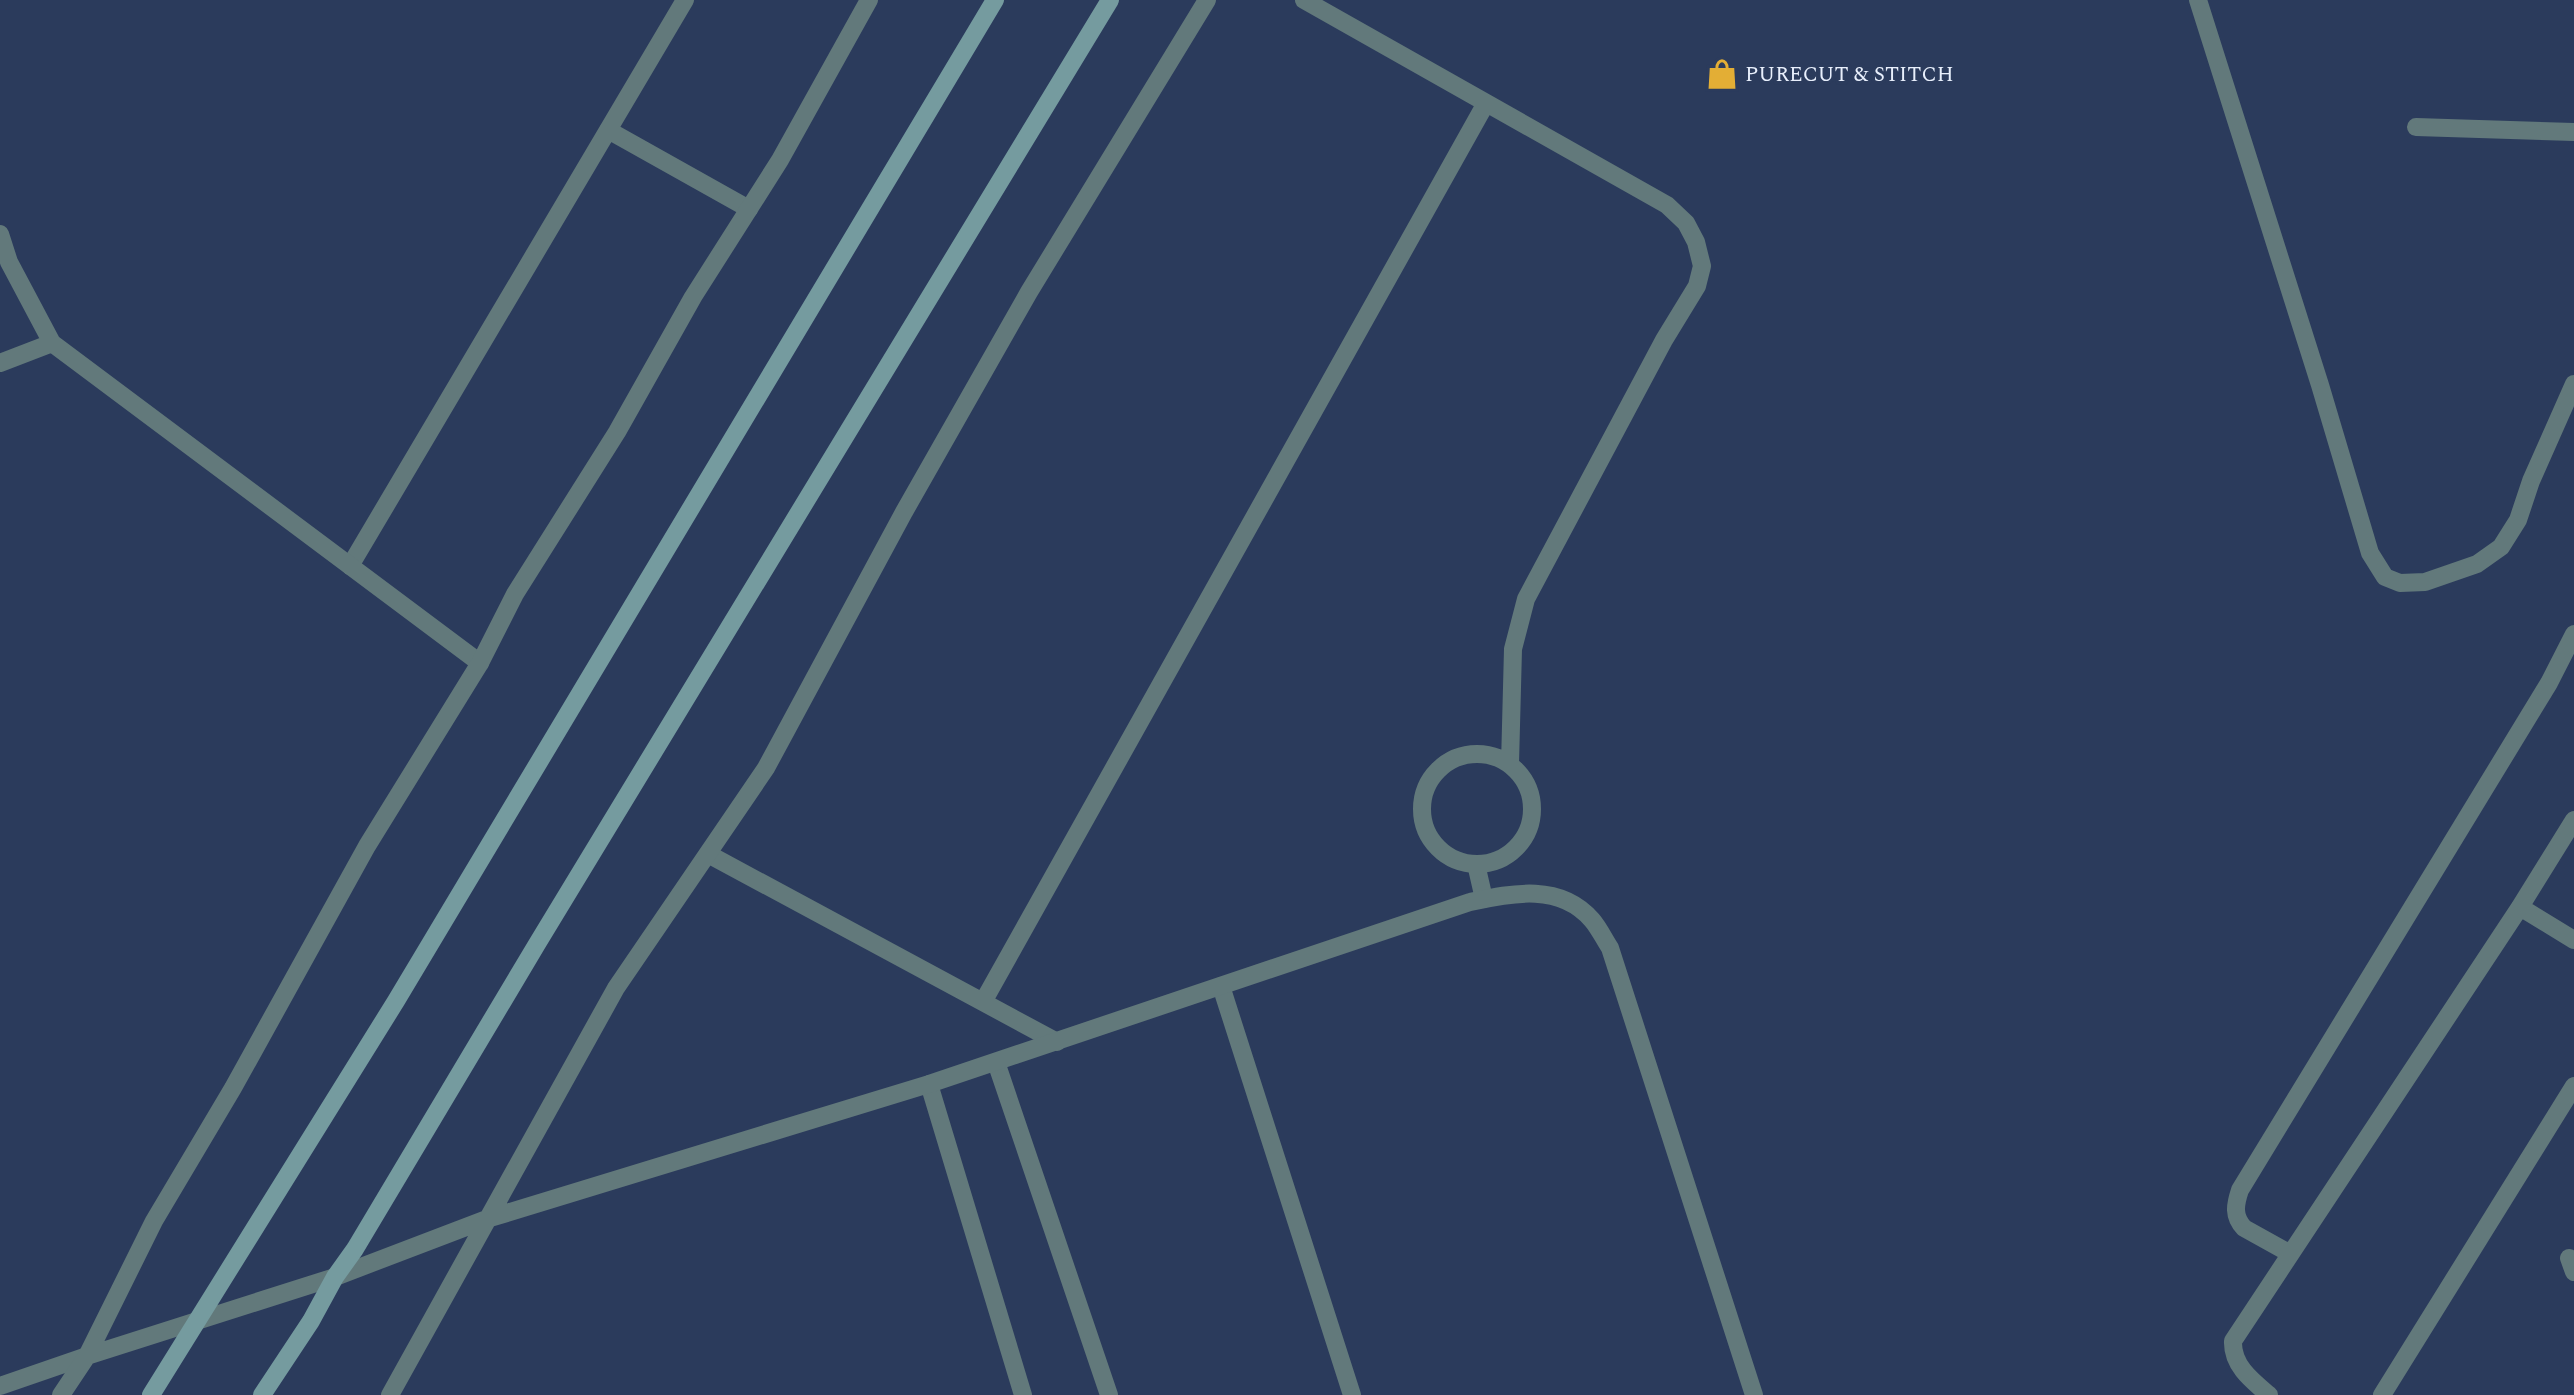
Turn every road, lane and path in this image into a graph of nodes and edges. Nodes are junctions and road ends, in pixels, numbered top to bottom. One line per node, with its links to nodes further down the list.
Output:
1 (685, 0): 10 (street)
2 (869, 0): 12 (street)
3 (995, 0): 36 (main road)
4 (1110, 0): 35 (main road)
5 (1207, 0): 22 (street)
6 (1304, 0): 8 (street)
7 (2198, 0): 16 (street)
8 (1486, 103): 20 (street); 28 (street)
9 (2416, 127): 11 (street)
10 (608, 130): 12 (street); 17 (street)
11 (2574, 132)
12 (749, 209): 19 (street)
13 (0, 234): 14 (street)
14 (52, 343): 15 (street); 17 (street)
15 (0, 363)
16 (2574, 384)
17 (350, 566): 19 (street)
18 (2574, 634): 34 (street)
19 (480, 663): 37 (street)
20 (1510, 764): 23 (street); 23 (street)
21 (2574, 820): 25 (street)
22 (708, 854): 28 (street); 33 (street)
23 (1476, 864): 24 (street)
24 (1484, 899): 27 (street); 46 (street)
25 (2520, 907): 26 (street); 34 (street)
26 (2574, 940)
27 (1221, 986): 29 (street); 45 (street)
28 (983, 1002): 29 (street)
29 (1056, 1042): 30 (street)
30 (996, 1062): 31 (street); 44 (street)
31 (929, 1084): 33 (street); 43 (street)
32 (2574, 1086): 48 (street)
33 (487, 1219): 35 (street); 42 (street)
34 (2289, 1253): 47 (street)
35 (335, 1277): 36 (street); 41 (main road)
36 (195, 1324): 37 (street); 40 (main road)
37 (87, 1356): 38 (street); 39 (street)
38 (0, 1386)
39 (61, 1395)
40 (151, 1395)
41 (261, 1395)
42 (390, 1395)
43 (1023, 1395)
44 (1109, 1395)
45 (1352, 1395)
46 (1754, 1395)
47 (2269, 1395)
48 (2382, 1395)

